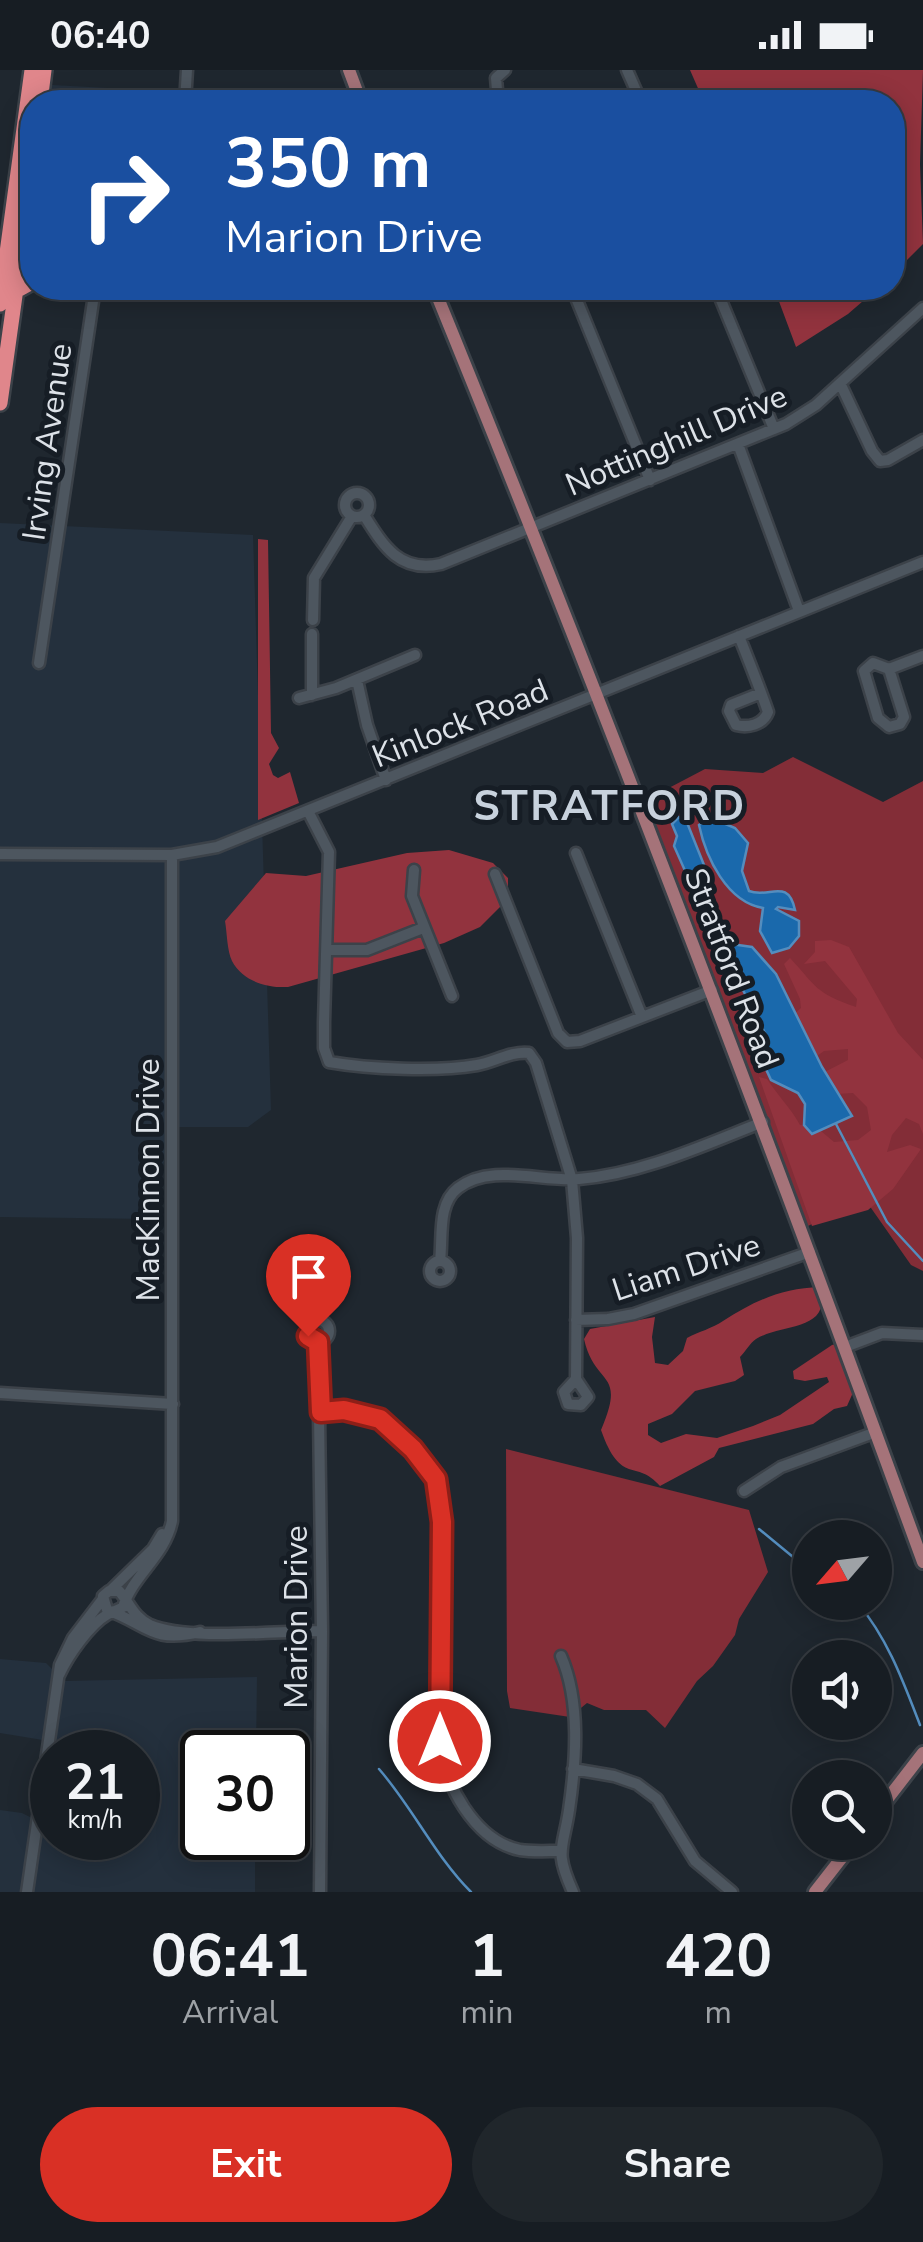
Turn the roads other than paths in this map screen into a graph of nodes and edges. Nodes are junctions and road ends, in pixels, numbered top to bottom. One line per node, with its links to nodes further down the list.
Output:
1 (20, 158): 11 (highway)
2 (20, 253): 3 (highway)
3 (18, 266): 4 (highway); 6 (highway)
4 (20, 268)
5 (20, 289): 6 (highway)
6 (14, 292): 14 (highway)
7 (93, 300): 27 (street, Irving Avenue)
8 (439, 300): 19 (main road, Stratford Road)
9 (577, 300): 18 (street)
10 (721, 300): 15 (street)
11 (0, 304)
12 (923, 308): 13 (street, Nottinghill Drive)
13 (840, 382): 15 (street, Nottinghill Drive); 16 (street)
14 (0, 403)
15 (774, 429): 17 (street, Nottinghill Drive)
16 (923, 440)
17 (738, 444): 18 (street, Nottinghill Drive); 21 (street)
18 (650, 480): 19 (street, Nottinghill Drive)
19 (532, 528): 22 (street, Nottinghill Drive); 32 (main road, Stratford Road)
20 (923, 562): 21 (street, Kinlock Road)
21 (800, 610): 24 (street, Kinlock Road)
22 (313, 620)
23 (312, 634): 31 (street)
24 (739, 636): 30 (street); 32 (street, Kinlock Road)
25 (415, 654): 29 (street)
26 (923, 656): 28 (street)
27 (39, 664)
28 (889, 669): 28 (street)
29 (358, 680): 31 (street); 34 (street)
30 (761, 693)
31 (312, 694): 33 (street)
32 (596, 696): 34 (street, Kinlock Road); 43 (main road, Stratford Road)
33 (299, 698)
34 (386, 780): 35 (street, Kinlock Road)
35 (308, 811): 38 (street, Kinlock Road); 42 (street)
36 (576, 853): 45 (street)
37 (0, 854): 38 (street, Kinlock Road)
38 (172, 856): 56 (street, MacKinnon Drive)
39 (414, 870): 41 (street)
40 (495, 874): 45 (street)
41 (423, 928): 42 (street); 44 (street)
42 (326, 950): 47 (street)
43 (712, 990): 45 (street); 46 (main road, Stratford Road)
44 (452, 996)
45 (642, 1017)
46 (763, 1122): 47 (street); 48 (main road, Stratford Road)
47 (572, 1180): 49 (street); 50 (street)
48 (810, 1252): 50 (street, Liam Drive); 53 (main road, Stratford Road)
49 (440, 1260)
50 (576, 1320): 54 (street)
51 (923, 1336): 53 (street)
52 (318, 1342): 57 (street, Marion Drive)
53 (844, 1347): 58 (main road, Stratford Road)
54 (576, 1380)
55 (0, 1393): 56 (street)
56 (174, 1404): 60 (street, MacKinnon Drive)
57 (321, 1412): 67 (street, Marion Drive); 74 (street)
58 (876, 1432): 59 (street); 61 (main road, Stratford Road)
59 (744, 1491)
60 (172, 1504): 63 (street, MacKinnon Drive); 64 (street, MacKinnon Drive)
61 (920, 1543): 62 (main road, Stratford Road)
62 (923, 1562)
63 (112, 1590): 64 (street); 65 (street)
64 (126, 1598): 66 (street); 68 (street)
65 (102, 1600): 66 (street); 70 (street)
66 (114, 1612): 68 (street); 70 (street)
67 (322, 1631): 68 (street); 77 (street, Marion Drive)
68 (200, 1632)
69 (562, 1656): 72 (street)
70 (59, 1675): 76 (street)
71 (923, 1753): 73 (main road)
72 (573, 1769): 74 (street); 79 (street)
73 (892, 1793)
74 (559, 1851): 78 (street)
75 (840, 1860): 80 (main road)
76 (27, 1892)
77 (320, 1892)
78 (573, 1892)
79 (732, 1892)
80 (815, 1892)

